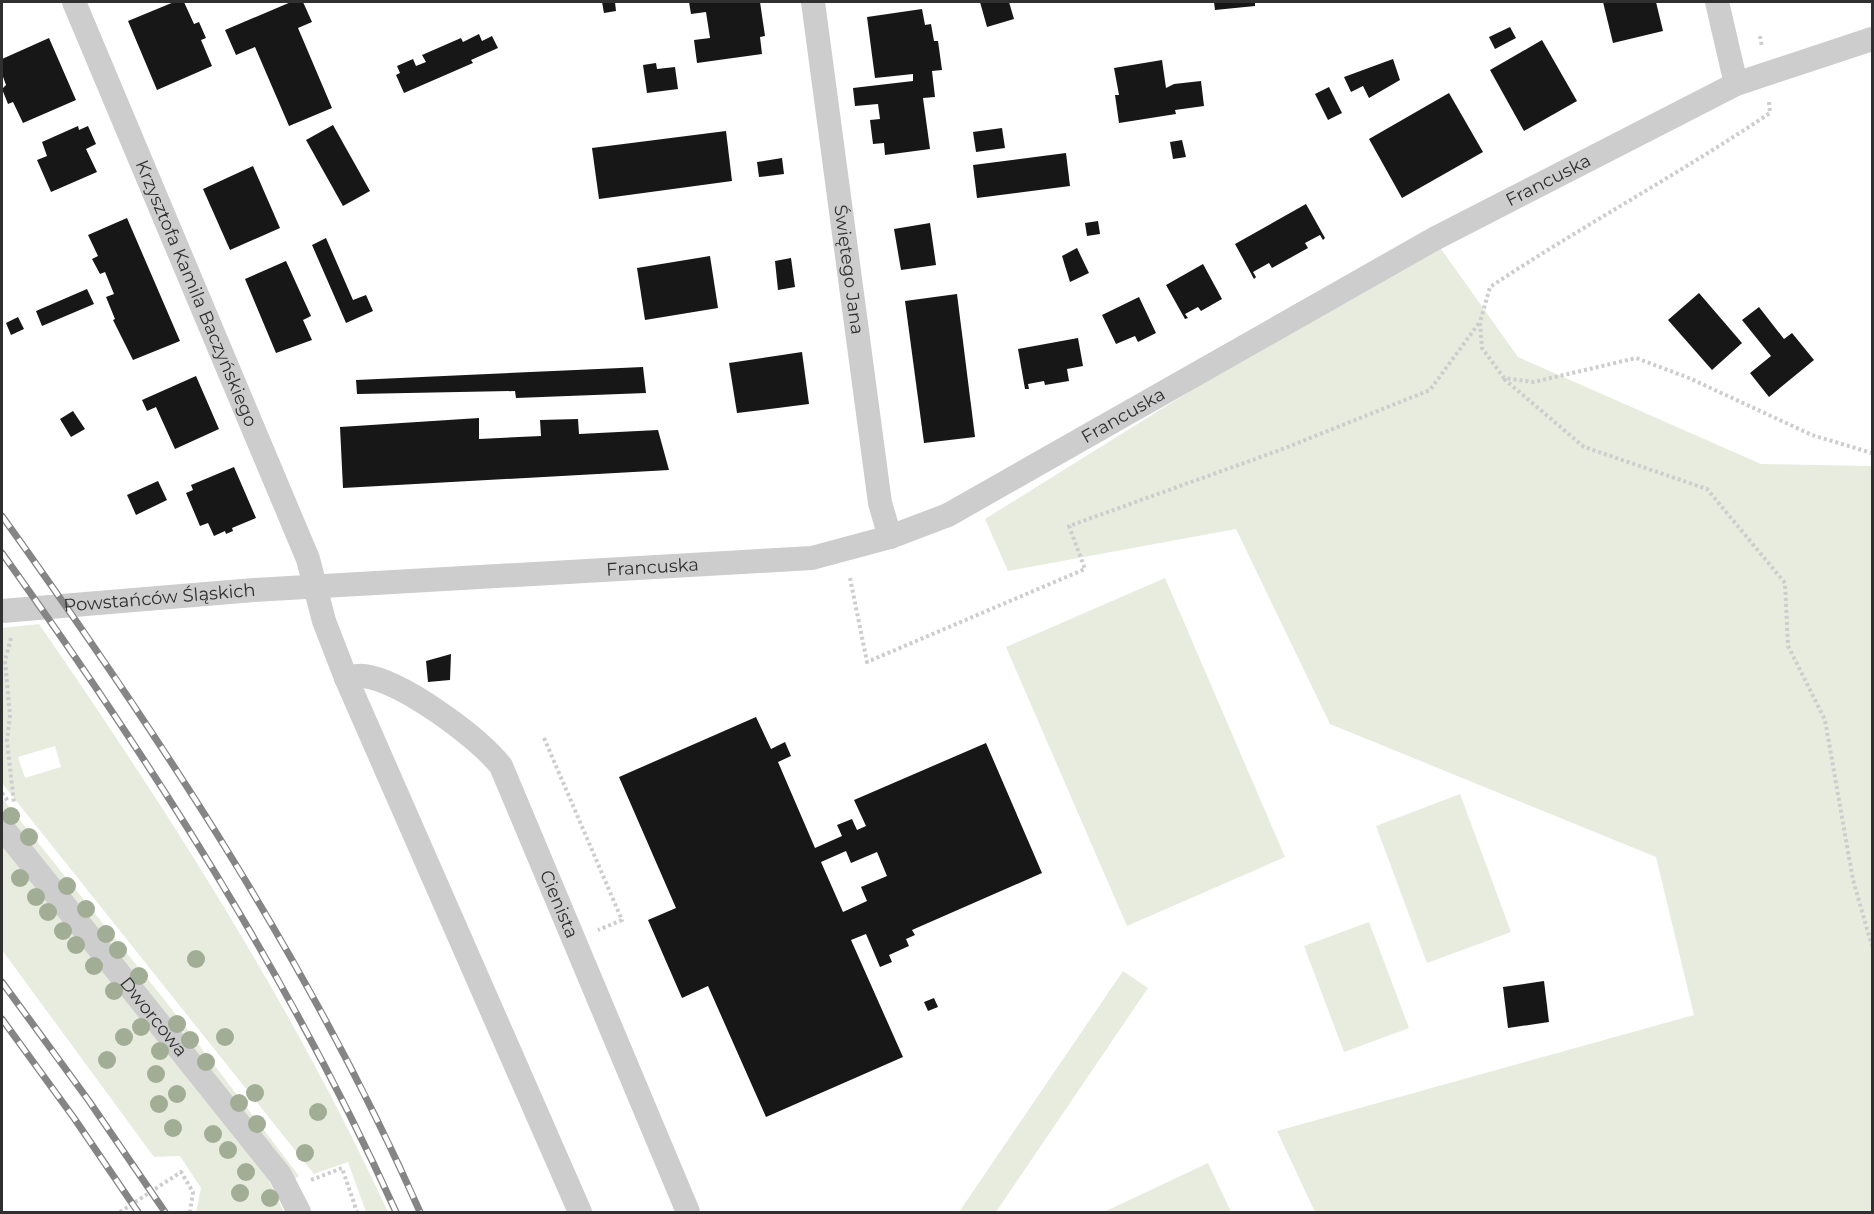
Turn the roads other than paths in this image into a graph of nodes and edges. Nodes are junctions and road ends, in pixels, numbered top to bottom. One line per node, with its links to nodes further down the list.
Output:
1 (74, 2): 7 (street, Krzysztofa Kamila Baczyńskiego)
2 (813, 2): 6 (street, Świętego Jana)
3 (1718, 2): 5 (street)
4 (1872, 39): 5 (street, Francuska)
5 (1736, 84): 6 (street, Francuska)
6 (890, 537): 7 (street, Francuska)
7 (316, 586): 8 (street, Powstańców Śląskich); 9 (street, Krzysztofa Kamila Baczyńskiego)
8 (2, 610)
9 (346, 678): 12 (street, Krzysztofa Kamila Baczyńskiego); 13 (street, Cienista)
10 (8, 818): 11 (street, Dworcowa)
11 (299, 1212)
12 (580, 1212)
13 (688, 1212)

